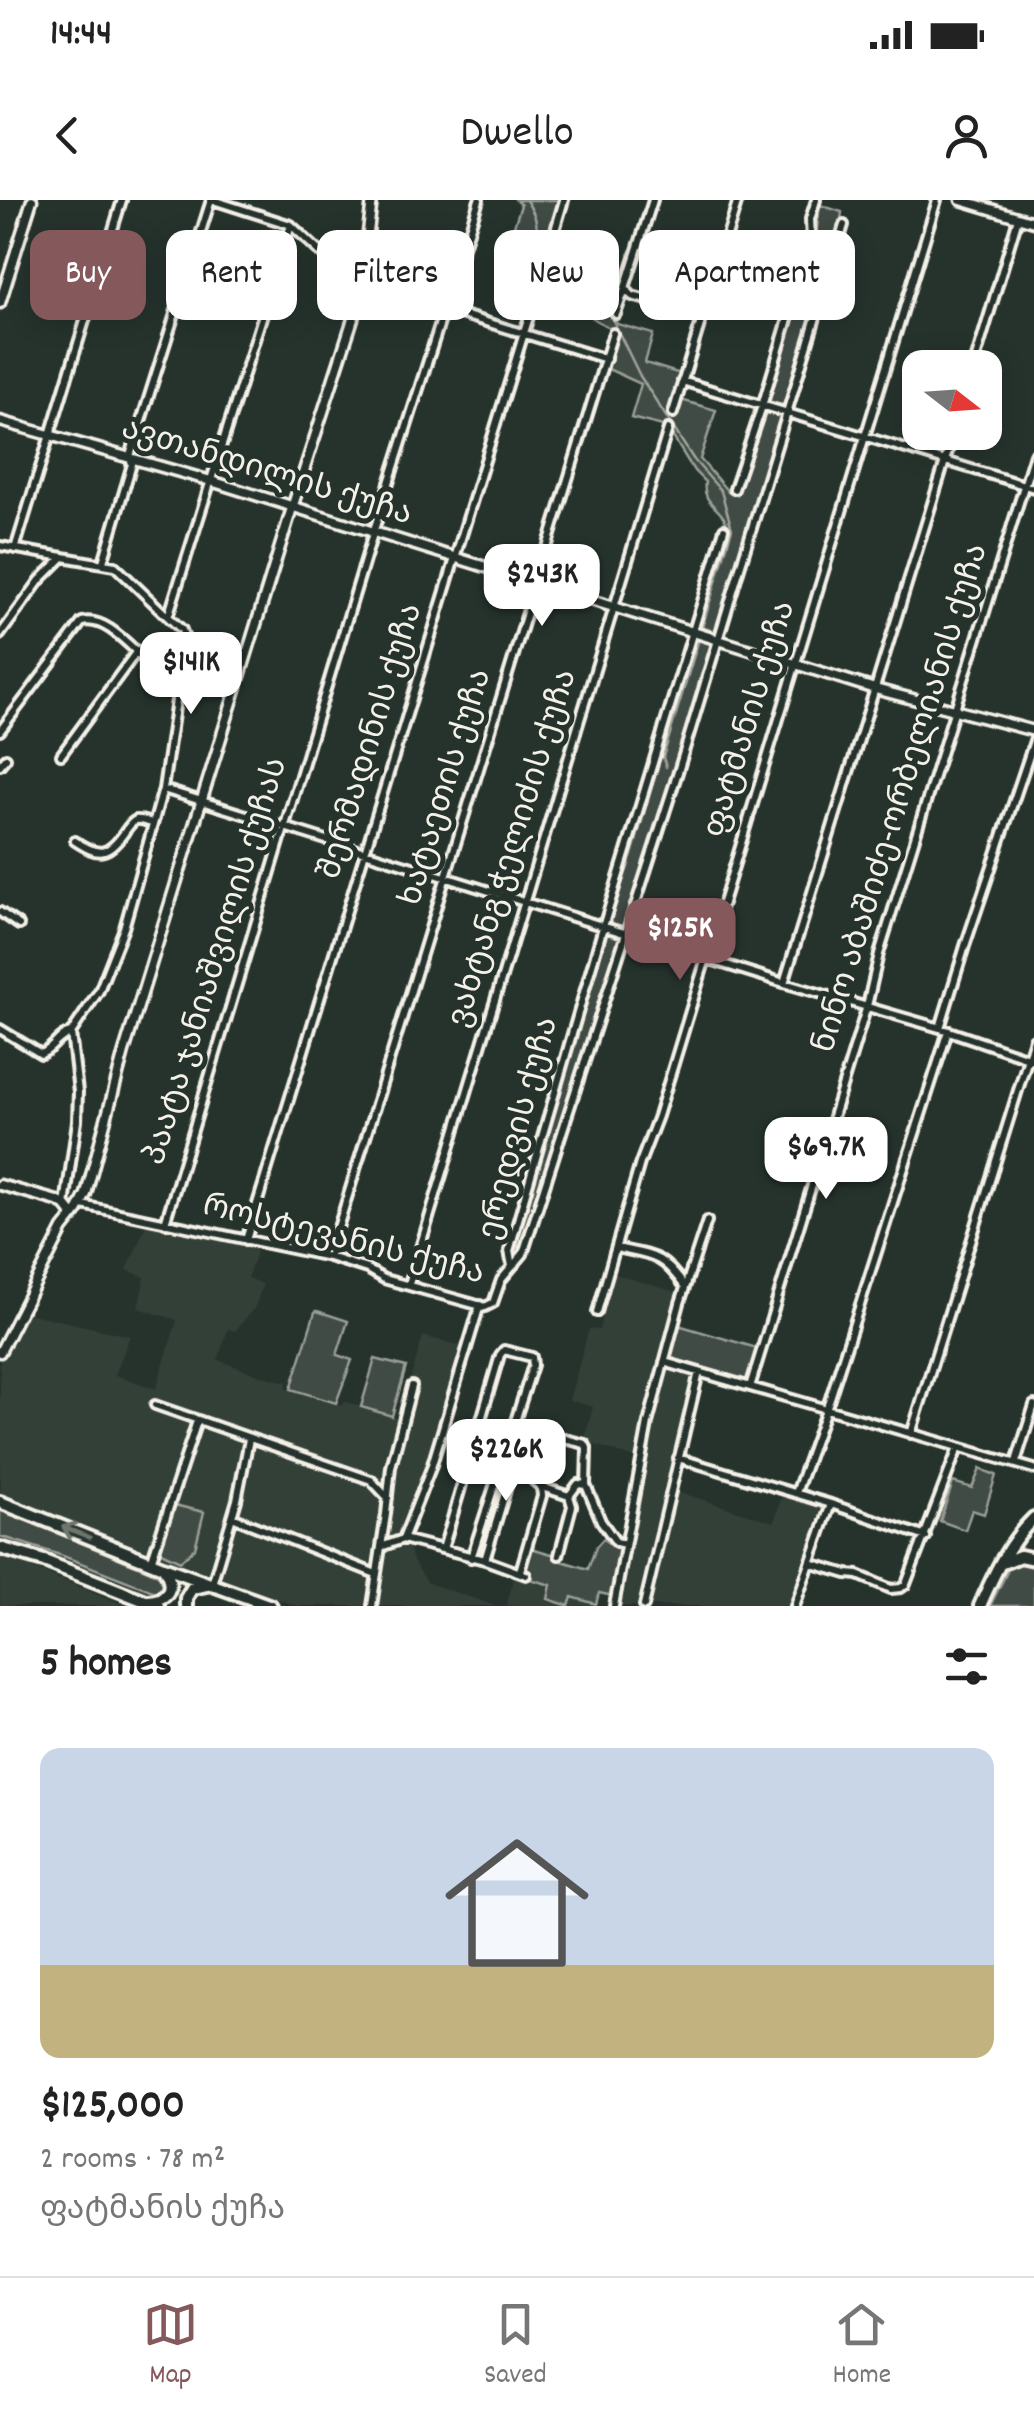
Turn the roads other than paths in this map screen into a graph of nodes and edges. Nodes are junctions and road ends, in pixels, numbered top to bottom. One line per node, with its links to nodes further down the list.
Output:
1 (32, 200): 24 (street)
2 (122, 200): 41 (street)
3 (212, 200): 15 (street); 45 (street)
4 (372, 200): 17 (street)
5 (479, 200): 18 (street, პაატა ჯანიაშვილის ქუჩას)
6 (564, 200): 19 (street)
7 (653, 200): 22 (street)
8 (738, 200): 20 (street)
9 (816, 200): 36 (street)
10 (937, 200): 42 (street, ფატმანის ქუჩა)
11 (961, 200): 12 (street)
12 (992, 204): 13 (street)
13 (1018, 218): 14 (street); 33 (street)
14 (1034, 222)
15 (291, 225): 21 (street); 47 (street)
16 (844, 225): 38 (street, ერედვის ქუჩა)
17 (368, 230)
18 (469, 230)
19 (556, 230)
20 (729, 230)
21 (317, 249)
22 (625, 288): 23 (street); 25 (street)
23 (639, 298)
24 (0, 303)
25 (619, 305)
26 (474, 319): 31 (street)
27 (352, 320): 51 (street)
28 (440, 320): 53 (street, პაატა ჯანიაშვილის ქუჩას)
29 (529, 320): 31 (street, შერმადინის ქუჩა)
30 (701, 320): 35 (street)
31 (525, 333): 34 (street); 57 (street, შერმადინის ქუჩა)
32 (613, 334): 34 (street, ხატაეთის ქუჩა)
33 (978, 350)
34 (606, 359): 59 (street, ხატაეთის ქუჩა)
35 (682, 382): 36 (street); 37 (street)
36 (762, 406): 38 (street); 50 (street)
37 (673, 413)
38 (787, 414): 42 (street); 64 (street, ერედვის ქუჩა)
39 (0, 420): 41 (street, ავთანდილის ქუჩა)
40 (668, 429): 60 (street, ვახტანგ ჭელიძის ქუჩა)
41 (51, 436): 45 (street, ავთანდილის ქუჩა); 55 (street)
42 (865, 436): 46 (street); 66 (street, ფატმანის ქუჩა)
43 (948, 450): 46 (street)
44 (1034, 454): 48 (street, ნინო აბაშიძე-ორბელიანის ქუჩა)
45 (130, 456): 47 (street, ავთანდილის ქუჩა); 58 (street)
46 (944, 463): 48 (street); 68 (street)
47 (211, 481): 51 (street, ავთანდილის ქუჩა); 61 (street)
48 (1024, 485): 49 (street); 69 (street, ნინო აბაშიძე-ორბელიანის ქუჩა)
49 (1034, 488)
50 (734, 489)
51 (292, 508): 53 (street, ავთანდილის ქუჩა); 75 (street)
52 (724, 530): 62 (street, ერედვის ქუჩა)
53 (373, 533): 57 (street, ავთანდილის ქუჩა); 77 (street, პაატა ჯანიაშვილის ქუჩას)
54 (0, 546): 55 (street)
55 (16, 549): 56 (street)
56 (63, 557): 58 (street); 63 (street)
57 (455, 558): 59 (street, ავთანდილის ქუჩა); 79 (street, შერმადინის ქუჩა)
58 (103, 562): 61 (street)
59 (537, 583): 60 (street, ავთანდილის ქუჩა); 80 (street, ხატაეთის ქუჩა)
60 (615, 607): 62 (street, ავთანდილის ქუჩა); 81 (street, ვახტანგ ჭელიძის ქუჩა)
61 (168, 616): 67 (street)
62 (694, 632): 64 (street, ავთანდილის ქუჩა); 84 (street, ერედვის ქუჩა)
63 (0, 634)
64 (717, 639): 66 (street, ავთანდილის ქუჩა); 85 (street, ერედვის ქუჩა)
65 (137, 651): 67 (street); 70 (street); 73 (street)
66 (795, 663): 68 (street, ავთანდილის ქუჩა); 86 (street, ფატმანის ქუჩა)
67 (178, 677): 74 (street)
68 (874, 688): 69 (street, ავთანდილის ქუჩა); 87 (street)
69 (955, 710): 71 (street, ავთანდილის ქუჩა); 88 (street, ნინო აბაშიძე-ორბელიანის ქუჩა)
70 (0, 731)
71 (1034, 732)
72 (1034, 741): 90 (street)
73 (60, 754)
74 (162, 789): 75 (street); 76 (street)
75 (202, 803): 77 (street); 95 (street)
76 (152, 823): 78 (street); 91 (street)
77 (284, 828): 79 (street); 99 (street, პაატა ჯანიაშვილის ქუჩას)
78 (76, 841)
79 (365, 853): 80 (street); 100 (street, შერმადინის ქუჩა)
80 (446, 878): 81 (street); 102 (street, ხატაეთის ქუჩა)
81 (525, 903): 84 (street); 104 (street, ვახტანგ ჭელიძის ქუჩა)
82 (0, 912): 83 (street)
83 (18, 925)
84 (603, 927): 85 (street); 103 (street, ერედვის ქუჩა)
85 (626, 934): 86 (street); 103 (street, ერედვის ქუჩა)
86 (706, 959): 87 (street); 101 (street, ფატმანის ქუჩა)
87 (784, 983): 88 (street)
88 (867, 1006): 90 (street); 112 (street, ნინო აბაშიძე-ორბელიანის ქუჩა)
89 (0, 1030): 91 (street)
90 (944, 1030): 93 (street); 115 (street)
91 (71, 1033): 96 (street)
92 (1034, 1038): 93 (street)
93 (1031, 1059): 117 (street)
94 (0, 1185): 96 (street)
95 (82, 1204): 97 (street); 99 (street, როსტევანის ქუჩა)
96 (65, 1205): 97 (street)
97 (73, 1215): 108 (street)
98 (707, 1220): 105 (street)
99 (165, 1224): 100 (street, როსტევანის ქუჩა)
100 (246, 1240): 102 (street, როსტევანის ქუჩა)
101 (616, 1248): 105 (street); 107 (street, ფატმანის ქუჩა)
102 (329, 1257): 104 (street, როსტევანის ქუჩა)
103 (512, 1268): 106 (street, როსტევანის ქუჩა)
104 (409, 1284): 106 (street, როსტევანის ქუჩა)
105 (685, 1287): 109 (street)
106 (480, 1305): 137 (street)
107 (598, 1312)
108 (0, 1352)
109 (664, 1362): 110 (street); 138 (street)
110 (699, 1372): 112 (street); 124 (street)
111 (412, 1386): 131 (street)
112 (750, 1386): 115 (street)
113 (155, 1405): 116 (street)
114 (1034, 1405): 125 (street)
115 (827, 1409): 117 (street); 129 (street)
116 (197, 1421): 119 (street); 147 (street)
117 (910, 1434): 121 (street)
118 (475, 1438): 120 (street); 120 (street); 141 (street)
119 (249, 1439): 131 (street); 134 (street)
120 (508, 1444): 122 (street); 143 (street)
121 (958, 1448): 125 (street); 136 (street)
122 (518, 1450): 123 (street); 145 (street)
123 (533, 1452): 127 (street); 128 (street)
124 (678, 1458): 129 (street); 156 (street)
125 (1016, 1462): 126 (street)
126 (1034, 1469)
127 (586, 1485): 130 (street); 138 (street)
128 (540, 1487): 130 (street); 145 (street)
129 (796, 1493): 133 (street)
130 (569, 1496): 142 (street)
131 (388, 1498): 139 (street)
132 (0, 1502): 147 (main road, one-way to 132)
133 (831, 1504): 136 (street); 146 (street)
134 (232, 1517): 149 (street); 150 (street)
135 (1034, 1518): 148 (main road)
136 (926, 1537): 146 (street)
137 (403, 1539): 139 (street); 141 (street)
138 (625, 1544): 155 (street)
139 (382, 1546): 149 (street)
140 (0, 1548): 151 (main road)
141 (443, 1550): 143 (street)
142 (559, 1556)
143 (471, 1558): 145 (street)
144 (1034, 1559): 148 (main road)
145 (485, 1560)
146 (810, 1563): 157 (street)
147 (157, 1564): 150 (main road); 151 (main road)
148 (998, 1567): 158 (main road)
149 (376, 1574): 154 (street)
150 (212, 1584): 152 (main road); 153 (main road)
151 (153, 1603)
152 (186, 1606)
153 (271, 1606)
154 (372, 1606)
155 (614, 1606)
156 (644, 1606)
157 (795, 1606)
158 (980, 1606)

